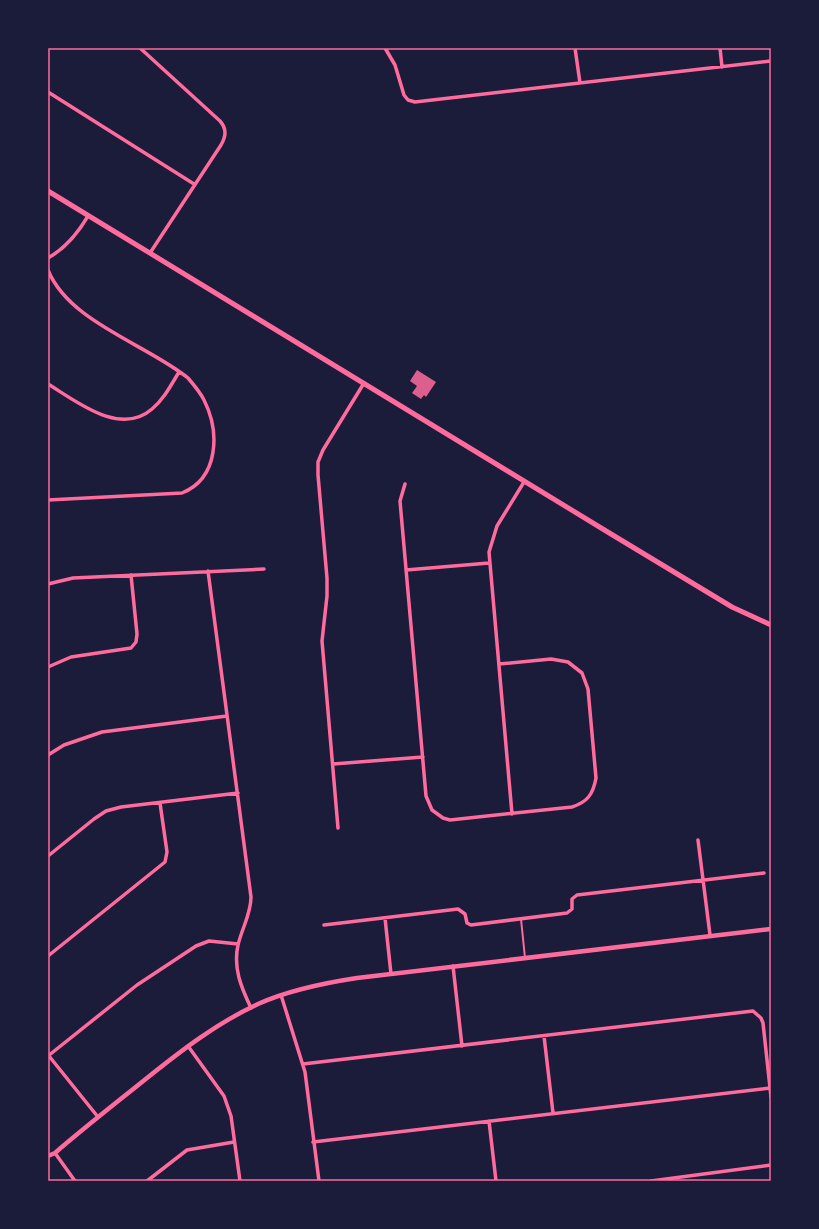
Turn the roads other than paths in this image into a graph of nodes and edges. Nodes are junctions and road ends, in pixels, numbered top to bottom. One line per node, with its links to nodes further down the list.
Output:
1 (140, 48): 9 (street)
2 (385, 48): 7 (street)
3 (576, 48): 7 (street)
4 (720, 48): 6 (street)
5 (771, 61): 6 (street)
6 (722, 67): 7 (street)
7 (580, 83)
8 (48, 92): 9 (street)
9 (194, 184): 12 (street)
10 (48, 191): 11 (main road)
11 (88, 216): 12 (main road); 13 (street)
12 (150, 253): 16 (main road)
13 (48, 258)
14 (48, 270): 15 (street)
15 (179, 372): 17 (street); 20 (street)
16 (364, 383): 18 (main road); 33 (street)
17 (48, 384)
18 (524, 482): 21 (street); 27 (main road)
19 (405, 484): 23 (street)
20 (48, 500)
21 (489, 563): 23 (street); 28 (street)
22 (264, 569): 24 (street)
23 (406, 570): 32 (street)
24 (208, 571): 25 (street); 30 (street)
25 (131, 575): 26 (street); 29 (street)
26 (48, 584)
27 (771, 625)
28 (499, 664): 36 (street); 36 (street)
29 (48, 667)
30 (227, 716): 31 (street); 34 (street)
31 (48, 755)
32 (423, 757): 33 (street); 36 (street)
33 (333, 764): 37 (street)
34 (238, 793): 35 (street); 47 (street)
35 (160, 803): 39 (street); 48 (street)
36 (512, 814)
37 (338, 828)
38 (698, 840): 41 (street)
39 (48, 856)
40 (764, 872): 41 (street)
41 (704, 880): 43 (street); 46 (street)
42 (385, 918): 43 (street); 44 (street); 51 (street)
43 (520, 919): 49 (lane)
44 (324, 925)
45 (771, 929): 46 (street)
46 (710, 935): 49 (street)
47 (238, 944): 53 (street); 57 (street)
48 (48, 956)
49 (524, 958): 50 (street)
50 (453, 966): 51 (street); 56 (street)
51 (391, 974): 52 (street)
52 (281, 995): 53 (street); 58 (street)
53 (251, 1008): 55 (street)
54 (544, 1036): 56 (street); 59 (street); 61 (street)
55 (188, 1046): 62 (street); 64 (street)
56 (462, 1046): 58 (street)
57 (48, 1056): 62 (street)
58 (303, 1064): 65 (street)
59 (770, 1088): 60 (street); 61 (street)
60 (771, 1097)
61 (553, 1113): 63 (street)
62 (98, 1117): 66 (street)
63 (489, 1121): 65 (street); 73 (street)
64 (234, 1142): 70 (street); 71 (street)
65 (313, 1142): 72 (street)
66 (55, 1153): 67 (street); 69 (street)
67 (48, 1156)
68 (771, 1166): 74 (street)
69 (75, 1181)
70 (147, 1181)
71 (240, 1181)
72 (319, 1181)
73 (496, 1181)
74 (651, 1181)

